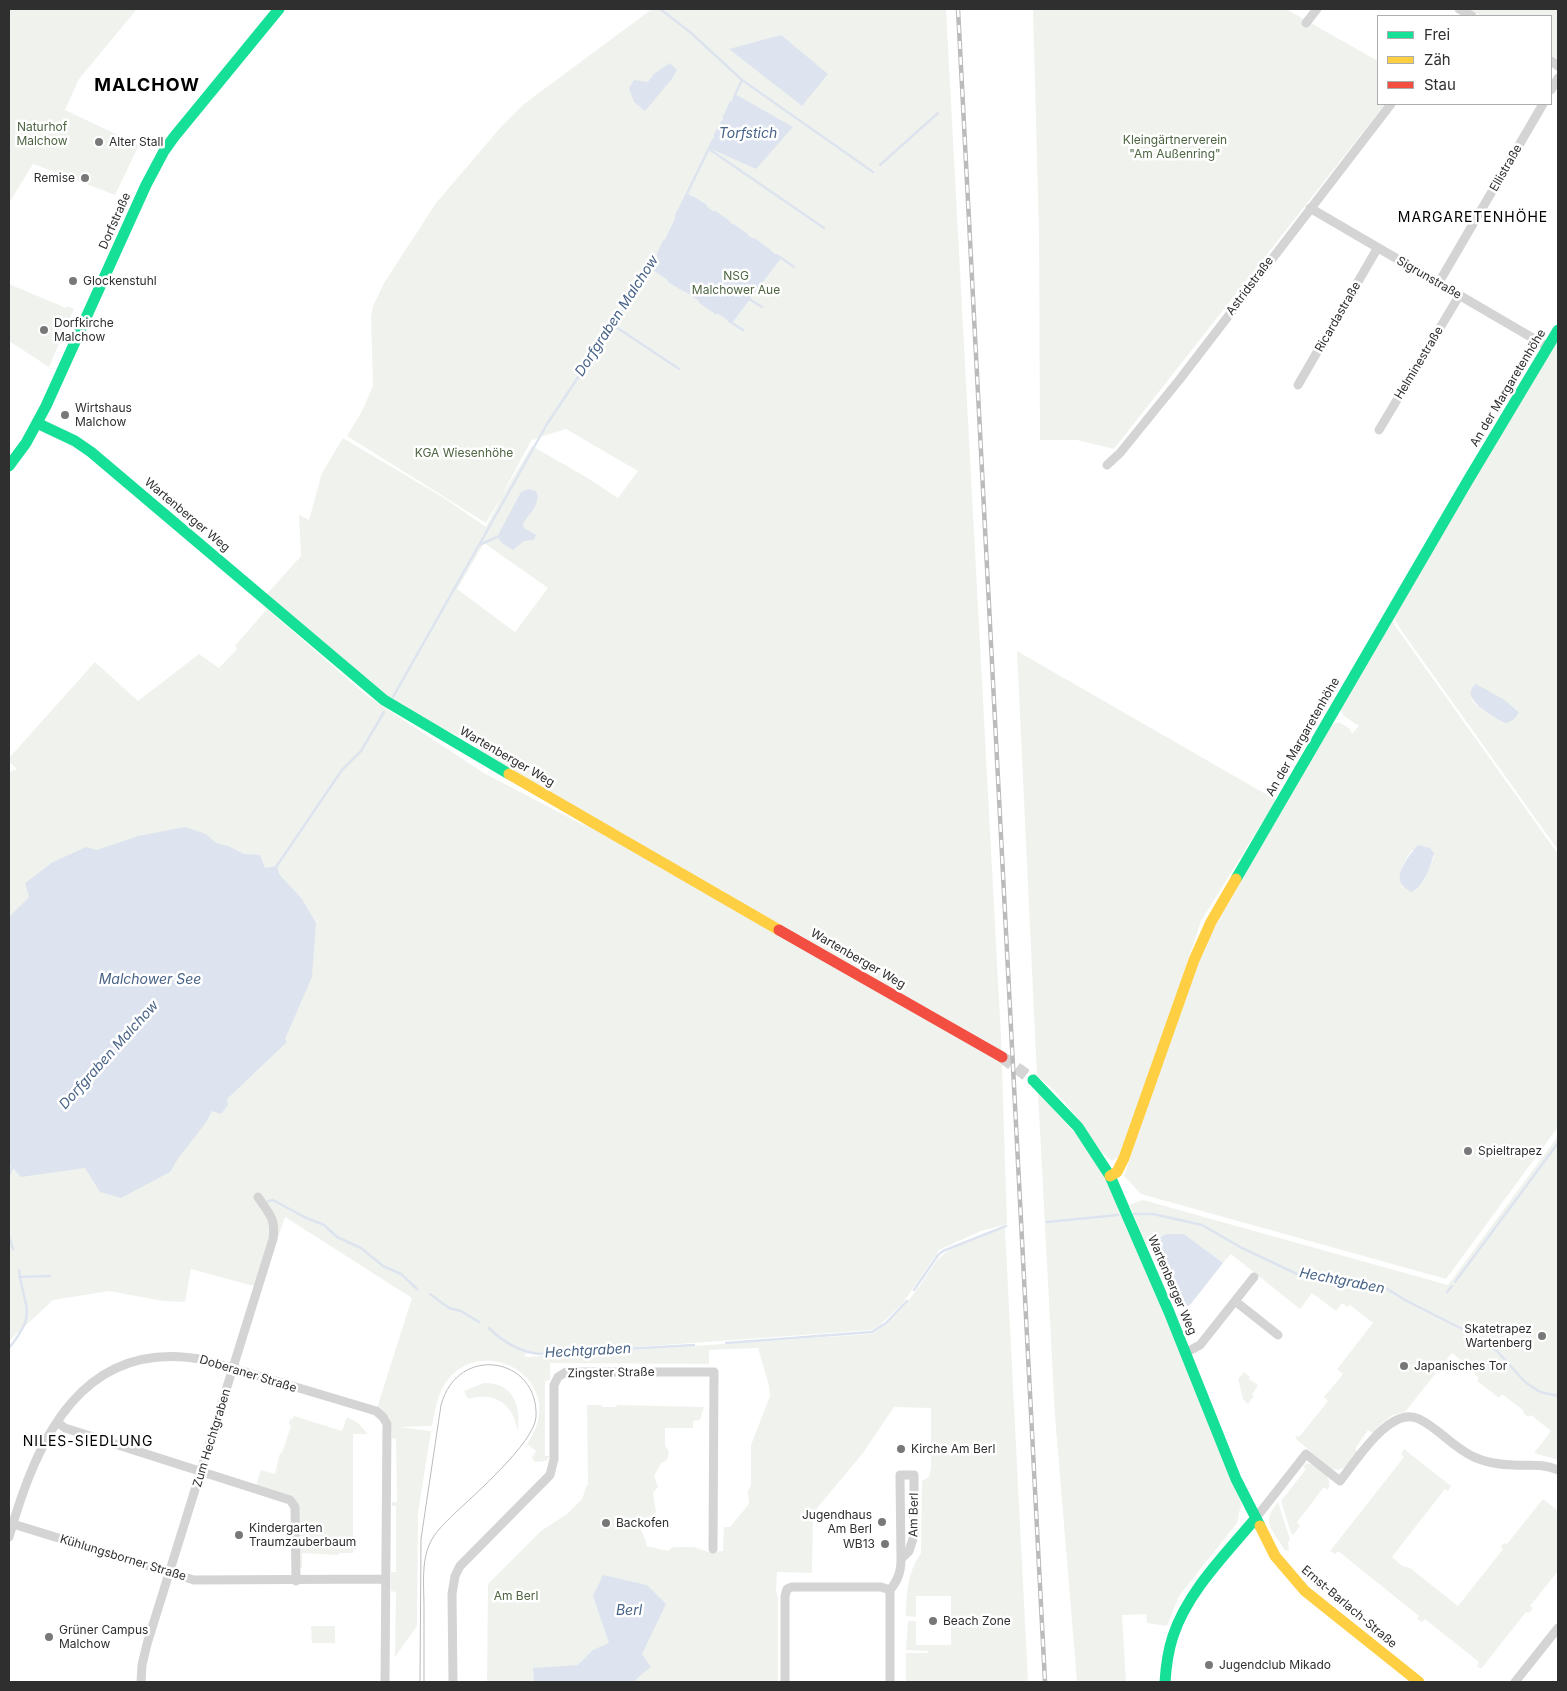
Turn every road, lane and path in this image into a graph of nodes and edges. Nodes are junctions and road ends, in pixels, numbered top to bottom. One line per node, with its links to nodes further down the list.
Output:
1 (279, 9): 13 (main road, Dorfstraße)
2 (1317, 9): 3 (street)
3 (1306, 23)
4 (1390, 105): 6 (street, Astridstraße)
5 (1542, 105): 8 (street, Ellistraße)
6 (1310, 208): 7 (street, Sigrunstraße); 15 (street, Astridstraße)
7 (1378, 249): 8 (street, Sigrunstraße); 12 (street, Ricardastraße)
8 (1438, 284): 9 (street, Sigrunstraße)
9 (1458, 296): 11 (street, Sigrunstraße); 14 (street, Helminestraße)
10 (1558, 330): 11 (main road, An der Margaretenhöhe)
11 (1548, 347): 19 (main road, An der Margaretenhöhe)
12 (1298, 385)
13 (37, 423): 16 (main road, Dorfstraße); 17 (main road, Wartenberger Weg)
14 (1378, 430)
15 (1107, 465)
16 (9, 466)
17 (1002, 1057)
18 (1033, 1080): 19 (main road, Wartenberger Weg)
19 (1110, 1176): 24 (main road, Wartenberger Weg)
20 (258, 1197): 25 (street, Zum Hechtgraben)
21 (1254, 1277): 22 (street)
22 (1235, 1301): 23 (street); 24 (street)
23 (1278, 1335)
24 (1185, 1353): 29 (main road, Wartenberger Weg)
25 (232, 1368): 26 (street, Doberaner Straße); 28 (street, Zum Hechtgraben); 35 (street, Doberaner Straße)
26 (57, 1422): 28 (street); 30 (street, Doberaner Straße)
27 (1558, 1470): 29 (street)
28 (202, 1471): 34 (street, Zum Hechtgraben); 36 (street)
29 (1255, 1519): 39 (main road, Ernst-Barlach-Straße); 45 (main road)
30 (13, 1524): 31 (street, Doberaner Straße); 34 (street, Kühlungsborner Straße)
31 (9, 1537)
32 (714, 1549): 42 (street, Zingster Straße)
33 (901, 1559): 33 (street, Am Berl); 37 (street, Am Berl)
34 (170, 1573): 36 (street, Kühlungsborner Straße); 40 (street, Zum Hechtgraben)
35 (386, 1579): 36 (street, Kühlungsborner Straße); 41 (street)
36 (296, 1581)
37 (890, 1590): 43 (street); 44 (street, Am Berl)
38 (1558, 1628): 46 (street)
39 (1412, 1680)
40 (141, 1682)
41 (385, 1682)
42 (452, 1682)
43 (785, 1682)
44 (890, 1682)
45 (1165, 1682)
46 (1515, 1682)

